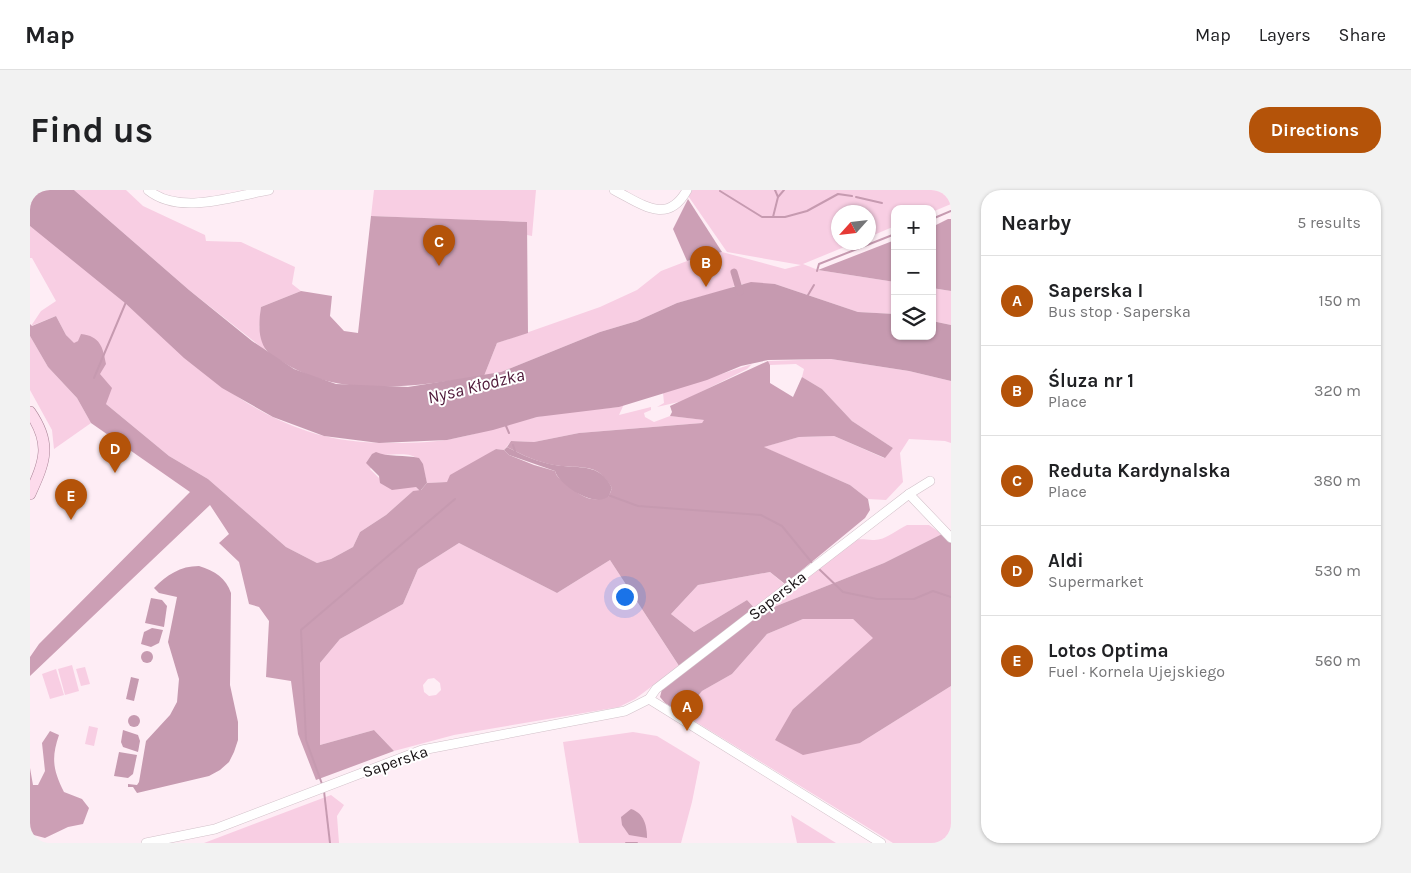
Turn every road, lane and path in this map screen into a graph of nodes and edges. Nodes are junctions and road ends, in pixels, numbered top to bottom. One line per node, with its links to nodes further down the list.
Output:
1 (148, 190): 2 (street)
2 (269, 190)
3 (614, 190): 4 (street)
4 (687, 190)
5 (30, 412): 7 (main road)
6 (930, 480): 8 (street, Saperska)
7 (30, 494)
8 (909, 494): 9 (street); 10 (street, Saperska)
9 (951, 538)
10 (649, 699): 11 (street, Saperska); 12 (street)
11 (146, 843)
12 (882, 843)

